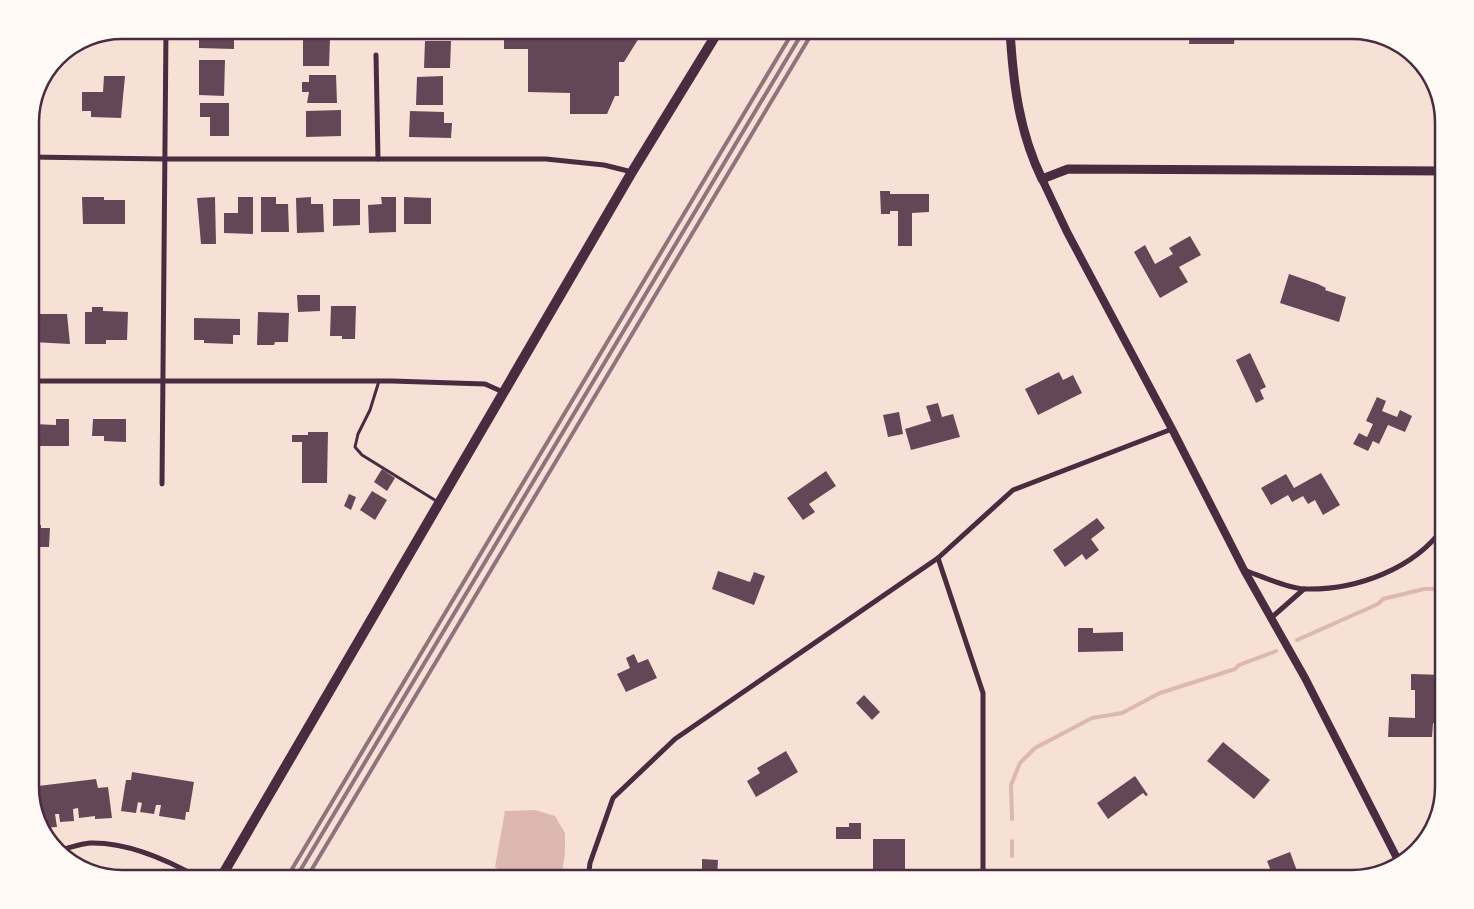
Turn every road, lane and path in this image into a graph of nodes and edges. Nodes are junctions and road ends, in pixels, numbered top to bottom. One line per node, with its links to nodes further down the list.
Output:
1 (166, 39): 6 (street)
2 (713, 39): 9 (main road)
3 (1011, 39): 10 (main road)
4 (376, 55): 7 (street)
5 (39, 156): 6 (street)
6 (165, 159): 7 (street); 13 (street)
7 (378, 159): 9 (street)
8 (1435, 171): 10 (main road)
9 (632, 172): 14 (main road)
10 (1042, 179): 15 (street)
11 (39, 381): 13 (street)
12 (379, 381): 13 (street); 14 (street); 17 (lane)
13 (163, 382): 16 (street)
14 (504, 392): 17 (main road)
15 (1172, 429): 19 (street); 20 (street)
16 (162, 484)
17 (439, 502): 26 (main road)
18 (1435, 540): 21 (street)
19 (938, 558): 27 (street); 28 (street)
20 (1244, 570): 21 (street); 22 (street)
21 (1304, 589): 22 (street)
22 (1271, 618): 24 (street)
23 (66, 848): 25 (street)
24 (1397, 857)
25 (183, 870)
26 (225, 870)
27 (589, 870)
28 (983, 870)

